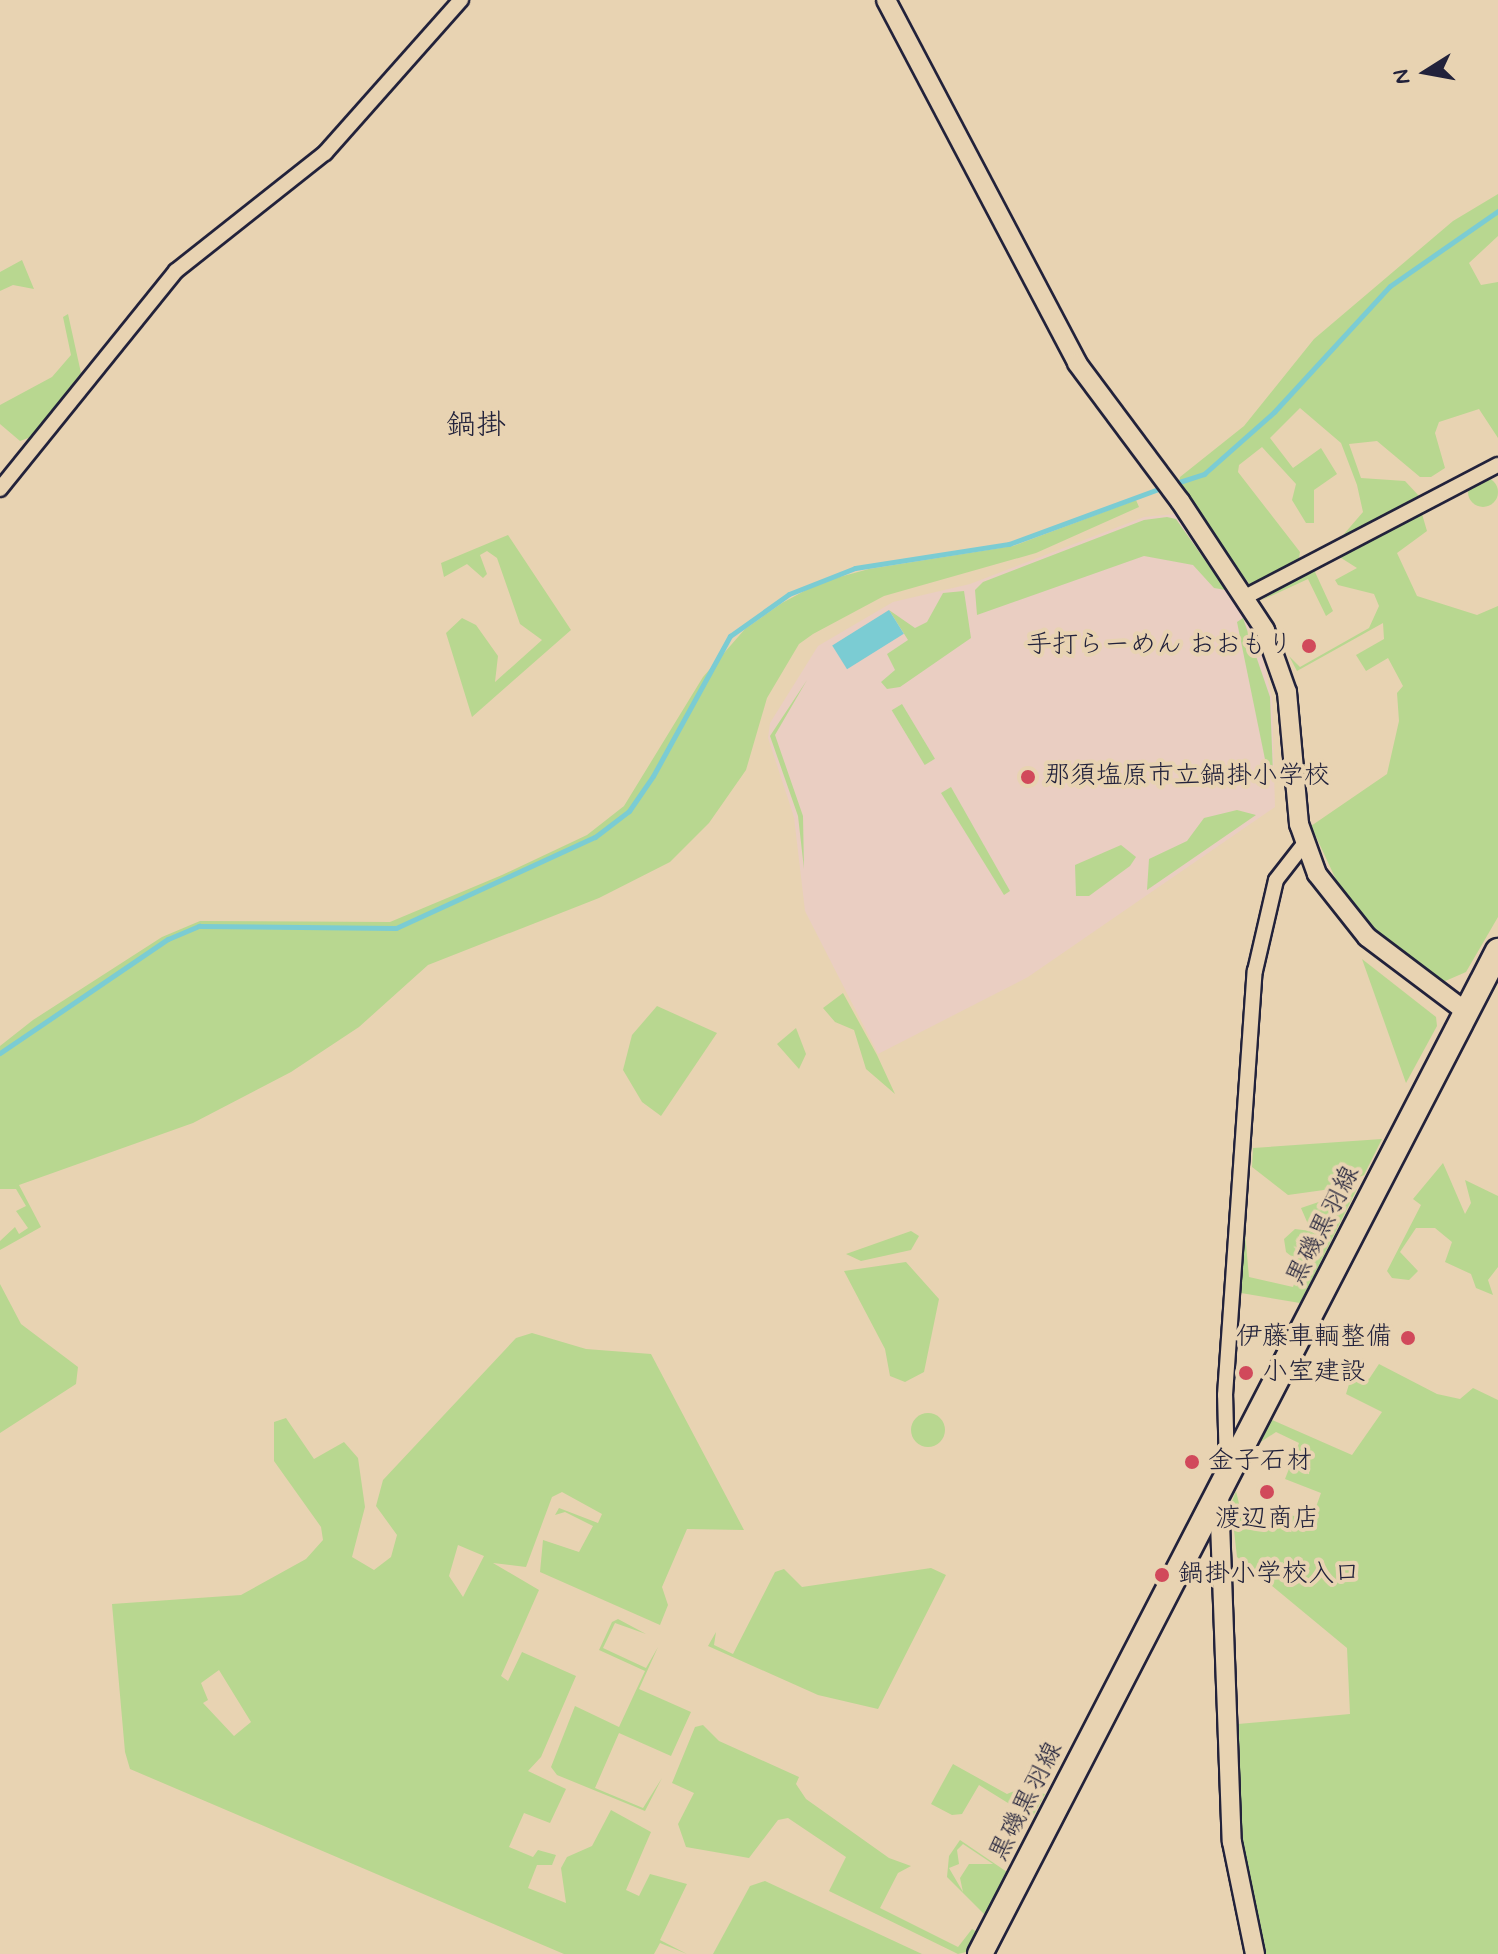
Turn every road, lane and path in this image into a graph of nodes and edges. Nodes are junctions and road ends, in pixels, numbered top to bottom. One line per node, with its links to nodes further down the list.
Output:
1 (461, 0): 4 (street)
2 (886, 0): 5 (street)
3 (1498, 465): 5 (street)
4 (0, 489)
5 (1247, 596): 6 (street)
6 (1304, 844): 8 (street); 9 (street)
7 (1498, 951): 8 (main road, 黒磯黒羽線)
8 (1464, 1010): 9 (main road, 黒磯黒羽線)
9 (1223, 1486): 10 (main road, 黒磯黒羽線); 11 (street)
10 (980, 1954)
11 (1255, 1954)

